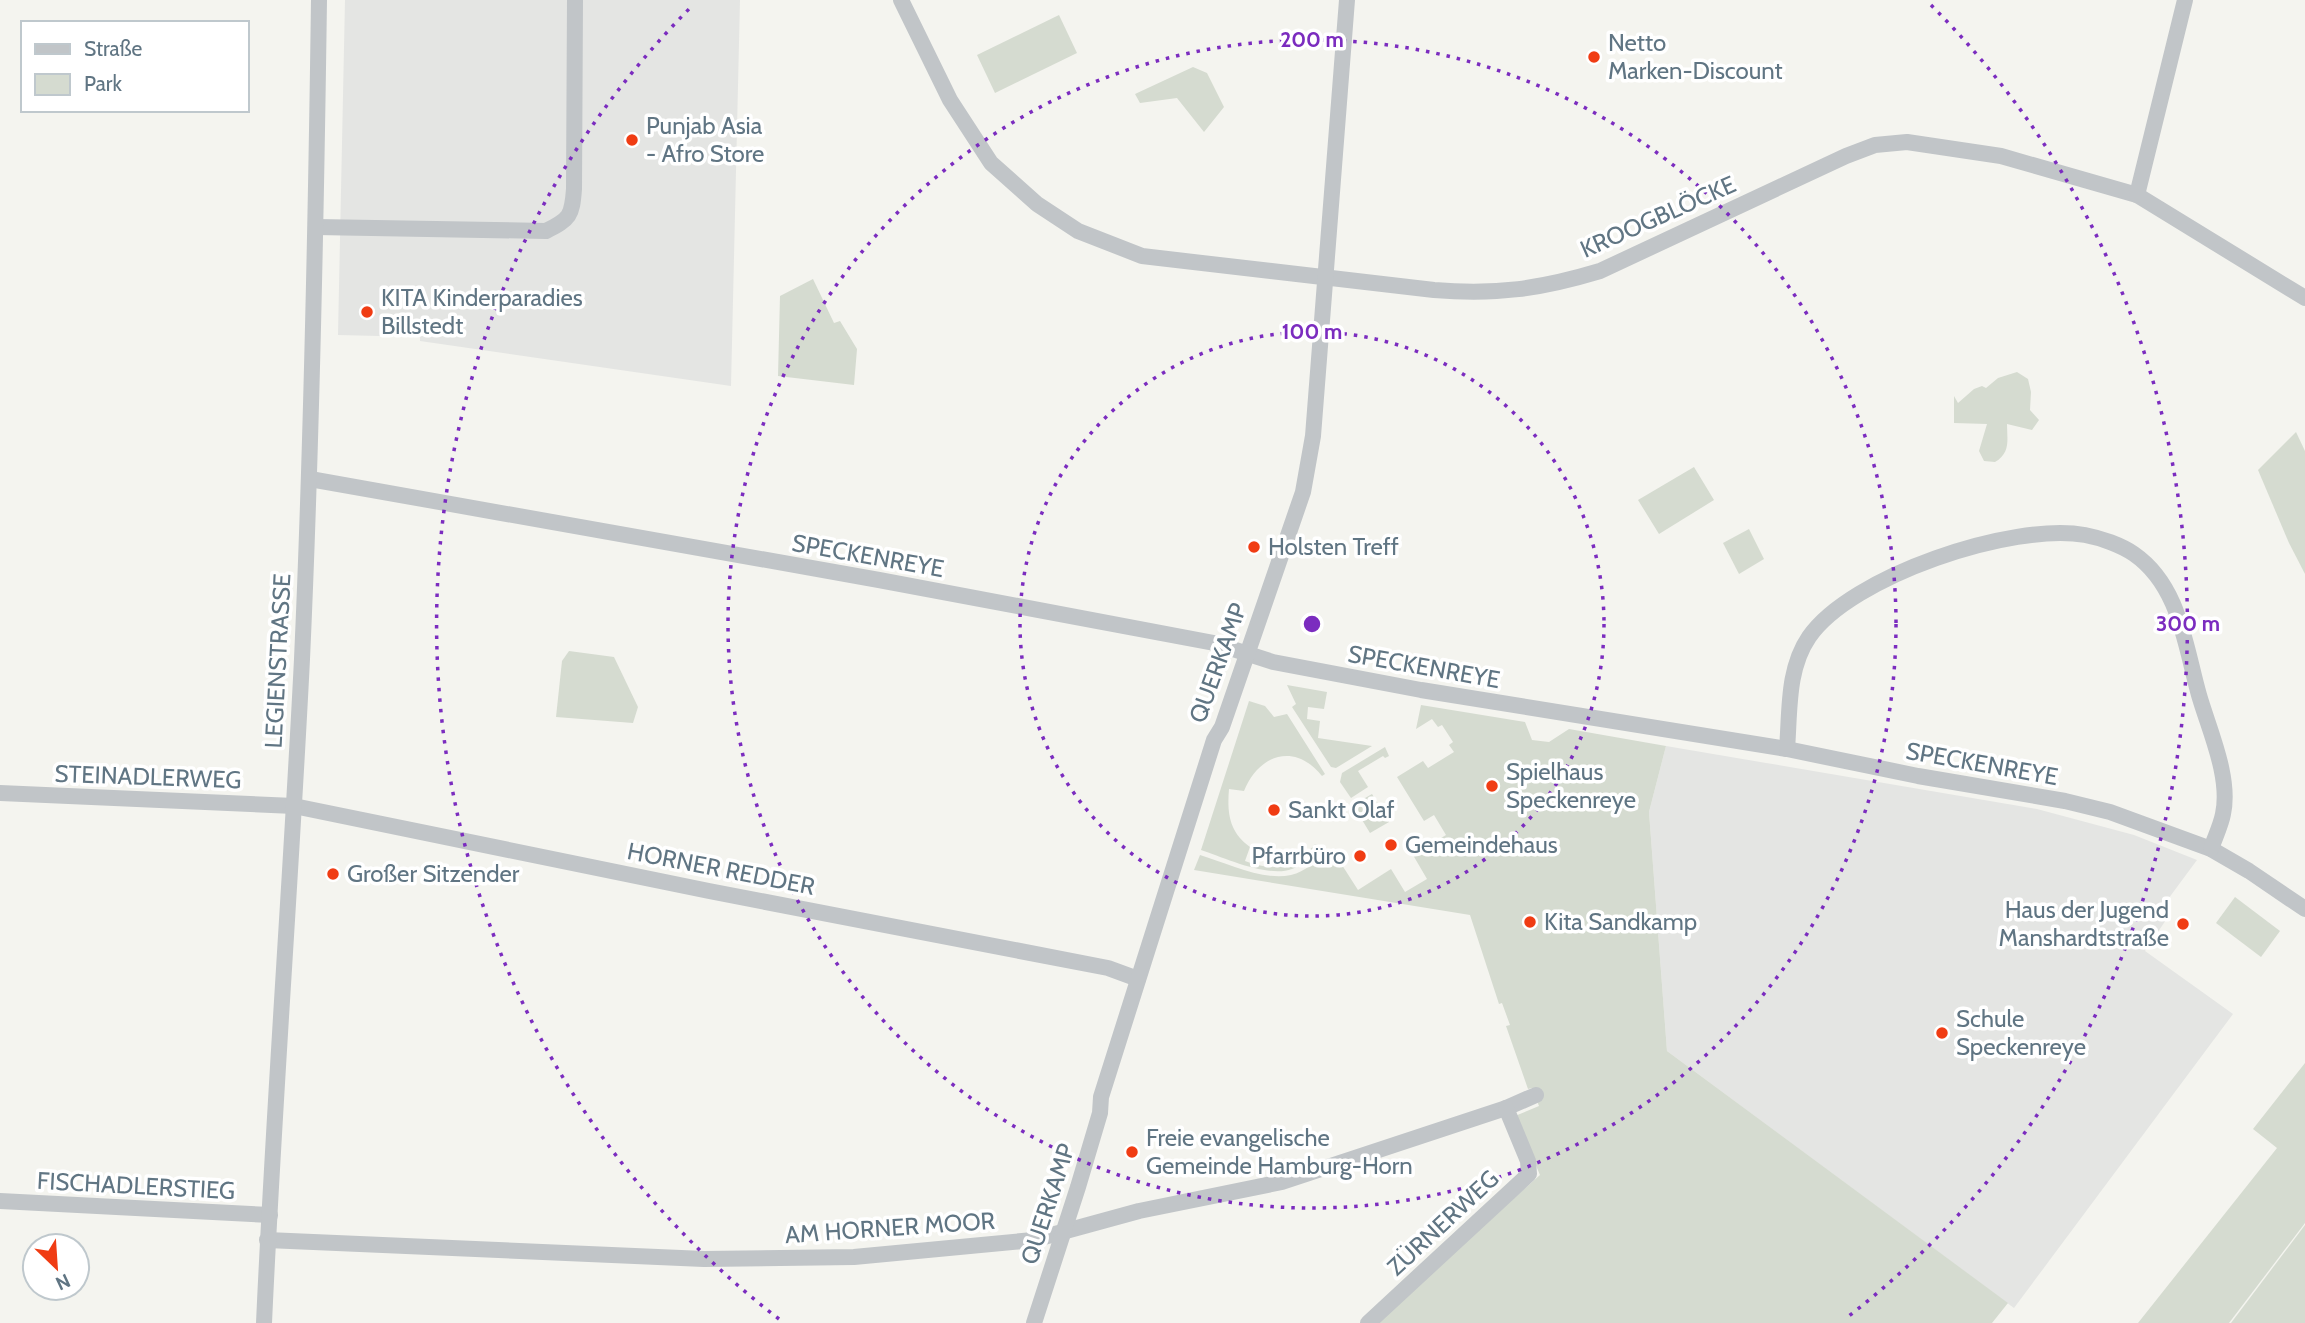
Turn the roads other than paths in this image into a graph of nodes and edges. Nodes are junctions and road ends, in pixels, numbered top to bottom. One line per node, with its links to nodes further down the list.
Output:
1 (319, 0): 7 (street, LEGIENSTRASSE)
2 (575, 0): 7 (street)
3 (901, 0): 8 (street, KROOGBLÖCKE)
4 (1347, 0): 8 (street, QUERKAMP)
5 (2185, 0): 6 (street)
6 (2137, 195): 8 (street, KROOGBLÖCKE); 9 (street, KROOGBLÖCKE)
7 (316, 227): 10 (street, LEGIENSTRASSE)
8 (1325, 278): 11 (street, QUERKAMP)
9 (2305, 299)
10 (310, 479): 11 (street, SPECKENREYE); 14 (street, LEGIENSTRASSE)
11 (1247, 654): 12 (street, SPECKENREYE); 17 (street, QUERKAMP)
12 (1787, 749): 15 (street, SPECKENREYE); 15 (street)
13 (0, 793): 14 (street, STEINADLERWEG)
14 (294, 806): 17 (street, HORNER REDDER); 21 (street, LEGIENSTRASSE)
15 (2211, 849): 16 (street, SPECKENREYE)
16 (2305, 909)
17 (1138, 979): 22 (street, QUERKAMP)
18 (1536, 1095): 19 (street, AM HORNER MOOR)
19 (1506, 1108): 22 (street, AM HORNER MOOR); 26 (street, ZÜRNERWEG)
20 (0, 1201): 21 (street, FISCHADLERSTIEG)
21 (270, 1215): 23 (street, LEGIENSTRASSE)
22 (1064, 1232): 23 (street, AM HORNER MOOR); 25 (street, QUERKAMP)
23 (267, 1240): 24 (street, LEGIENSTRASSE)
24 (264, 1323)
25 (1034, 1323)
26 (1368, 1323)

